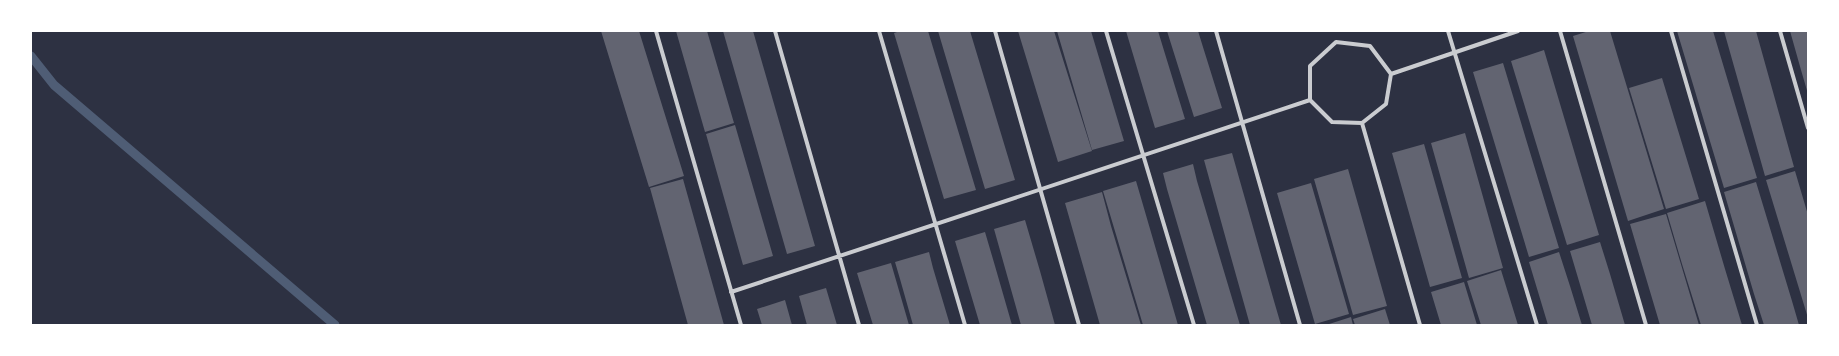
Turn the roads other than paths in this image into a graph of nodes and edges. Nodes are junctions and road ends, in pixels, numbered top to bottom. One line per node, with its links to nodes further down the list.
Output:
1 (656, 31): 22 (street)
2 (775, 31): 21 (street)
3 (879, 31): 20 (street)
4 (995, 31): 19 (street)
5 (1106, 31): 18 (street)
6 (1216, 31): 15 (street)
7 (1448, 31): 12 (street)
8 (1518, 31): 12 (street)
9 (1560, 31): 31 (street)
10 (1671, 31): 32 (street)
11 (1780, 31): 17 (street)
12 (1454, 52): 13 (street); 30 (street)
13 (1391, 74): 14 (street); 16 (street)
14 (1310, 100): 15 (street); 16 (street)
15 (1242, 123): 18 (street); 28 (street)
16 (1362, 124): 29 (street)
17 (1808, 128)
18 (1143, 156): 19 (street); 27 (street)
19 (1040, 190): 20 (street); 26 (street)
20 (935, 224): 21 (street); 25 (street)
21 (839, 256): 22 (street); 24 (street)
22 (731, 292): 23 (street)
23 (741, 325)
24 (859, 325)
25 (965, 325)
26 (1079, 325)
27 (1194, 325)
28 (1300, 325)
29 (1420, 325)
30 (1537, 325)
31 (1646, 325)
32 (1757, 325)

